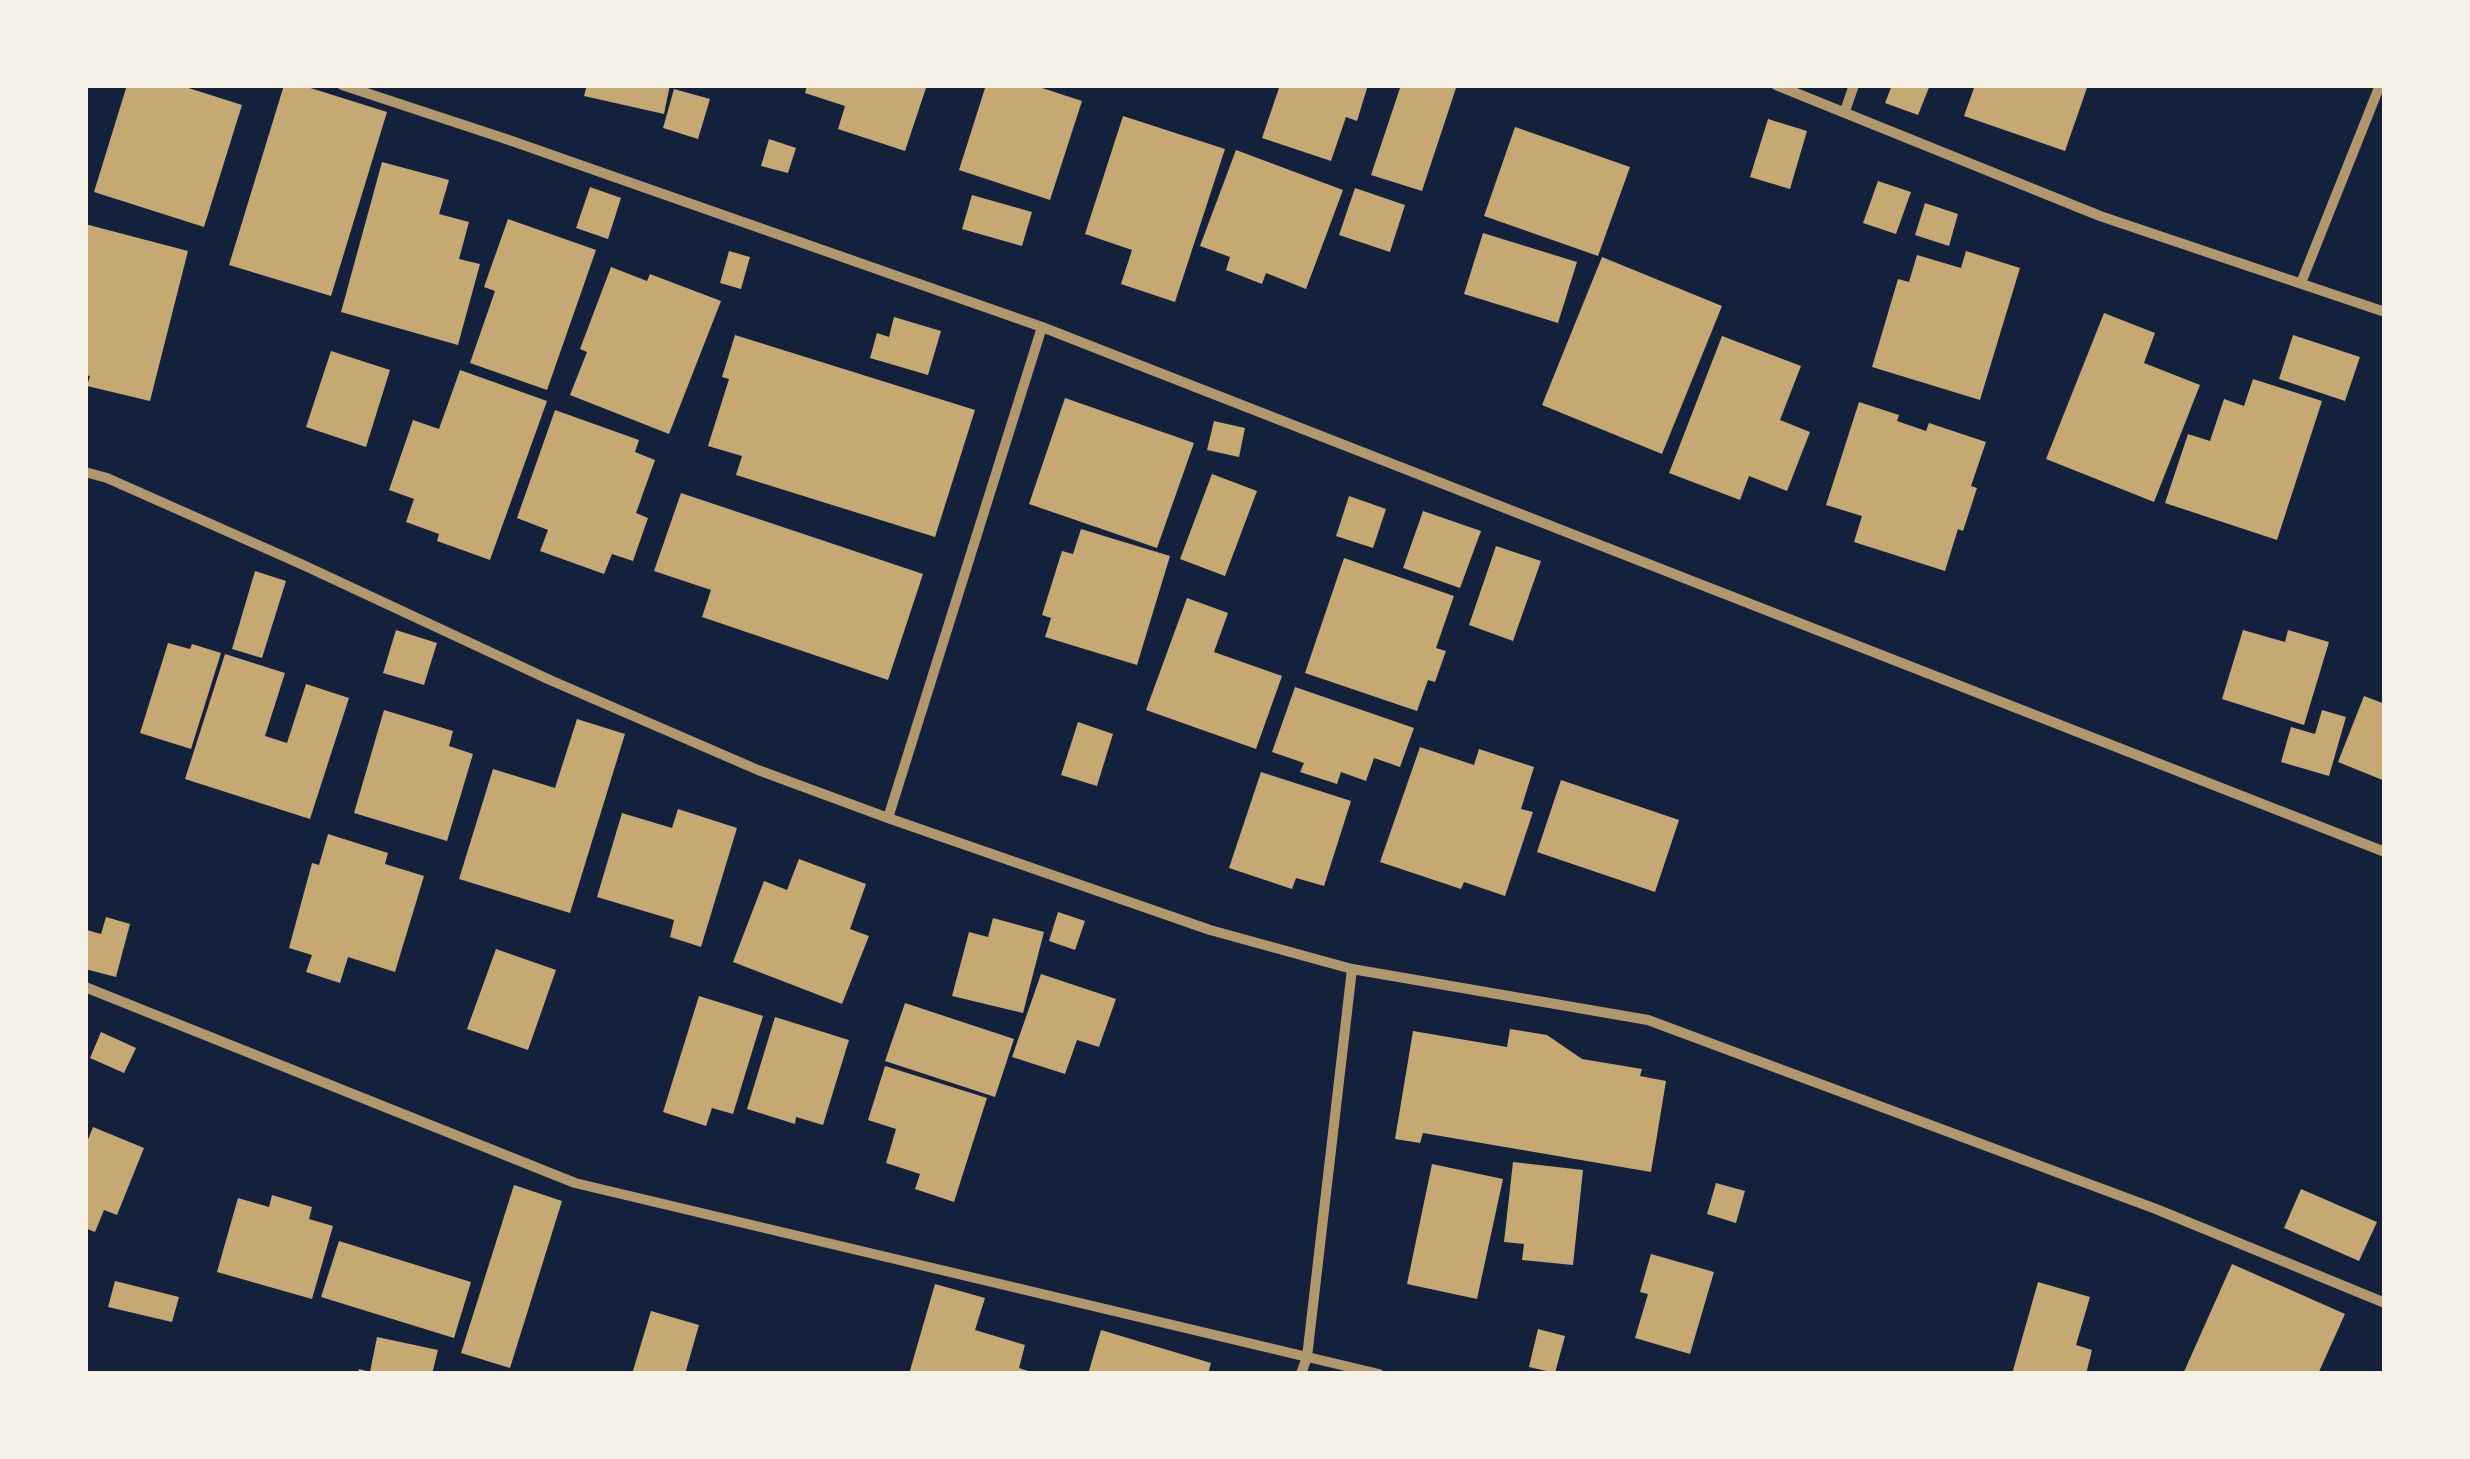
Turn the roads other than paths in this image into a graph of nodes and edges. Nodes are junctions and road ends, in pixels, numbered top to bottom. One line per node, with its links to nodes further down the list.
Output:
1 (342, 85): 8 (street)
2 (1776, 85): 5 (street)
3 (1854, 85): 5 (street)
4 (2380, 85): 6 (street)
5 (1845, 112): 6 (street)
6 (2301, 283): 7 (street)
7 (2385, 312)
8 (1042, 327): 10 (street); 11 (street)
9 (85, 472): 10 (street)
10 (888, 818): 12 (street)
11 (2385, 852)
12 (1352, 969): 14 (street); 15 (street)
13 (85, 987): 15 (street)
14 (2385, 1303)
15 (1307, 1357): 16 (street); 17 (street)
16 (1301, 1374)
17 (1379, 1374)

